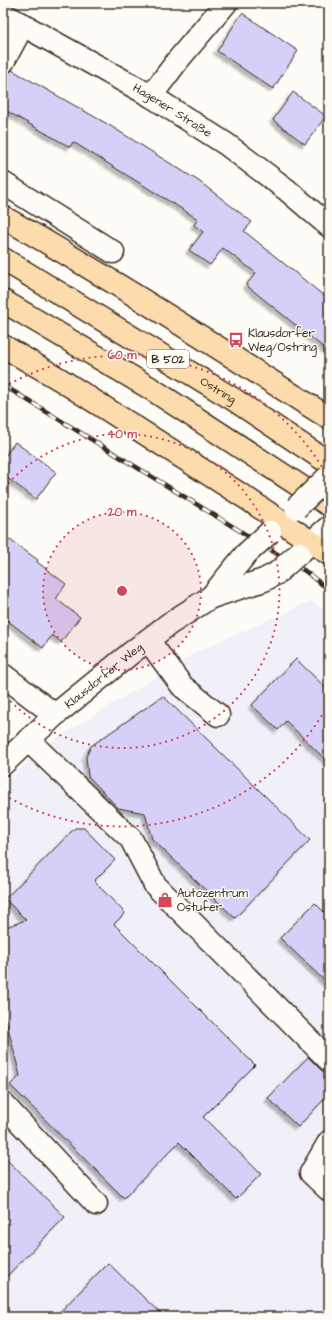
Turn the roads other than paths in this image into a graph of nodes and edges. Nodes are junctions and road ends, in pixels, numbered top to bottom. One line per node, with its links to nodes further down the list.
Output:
1 (226, 3): 5 (street)
2 (3, 14): 3 (street, Hagener Straße)
3 (23, 25): 4 (street); 5 (street, Hagener Straße)
4 (3, 62)
5 (151, 96): 8 (street, Hagener Straße)
6 (3, 183): 9 (street)
7 (3, 217): 13 (highway)
8 (329, 226)
9 (113, 252)
10 (3, 259): 14 (highway, Ostring / B 502)
11 (3, 301): 16 (highway, B 502)
12 (3, 346): 17 (highway)
13 (329, 418)
14 (329, 464)
15 (329, 476): 17 (street, Klausdorfer Weg, bridge)
16 (329, 505)
17 (283, 521): 18 (highway); 19 (street, Klausdorfer Weg, bridge)
18 (319, 541): 19 (street, Klausdorfer Weg, bridge)
19 (211, 597): 20 (street, Klausdorfer Weg)
20 (148, 640): 22 (street, Klausdorfer Weg); 23 (street)
21 (3, 675): 22 (street)
22 (55, 715): 24 (street, Klausdorfer Weg)
23 (218, 715)
24 (28, 740): 25 (street, Klausdorfer Weg); 26 (street)
25 (3, 764)
26 (329, 1060)
27 (3, 1104): 30 (street)
28 (329, 1142): 29 (street)
29 (329, 1190)
30 (96, 1204)

